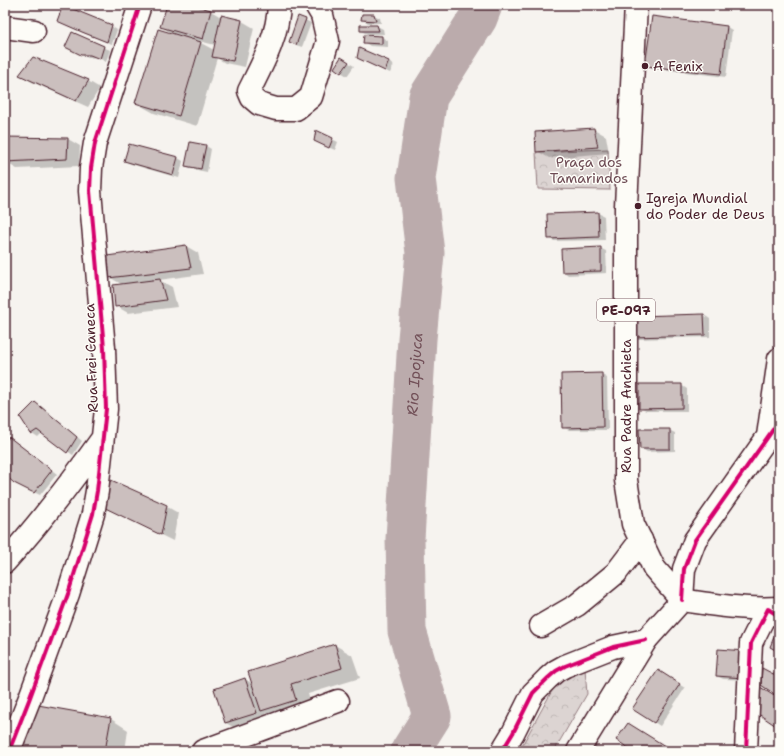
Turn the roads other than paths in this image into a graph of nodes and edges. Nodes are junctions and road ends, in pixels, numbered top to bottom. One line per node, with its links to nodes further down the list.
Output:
1 (140, 5): 9 (street, Rua Frei Caneca)
2 (279, 5): 3 (street)
3 (316, 5)
4 (636, 5): 10 (street, Rua Padre Anchieta / PE-097)
5 (5, 27): 6 (street)
6 (34, 31)
7 (779, 359): 8 (street)
8 (774, 429): 12 (street)
9 (102, 439): 11 (street); 17 (street, Rua Frei Caneca)
10 (640, 540): 12 (street, Rua Padre Anchieta / PE-097); 14 (street)
11 (5, 562)
12 (682, 600): 13 (street); 15 (street)
13 (775, 611): 21 (street)
14 (541, 626)
15 (646, 640): 19 (street); 20 (street)
16 (338, 701): 18 (street)
17 (9, 751)
18 (204, 751)
19 (502, 751)
20 (578, 751)
21 (746, 751)

